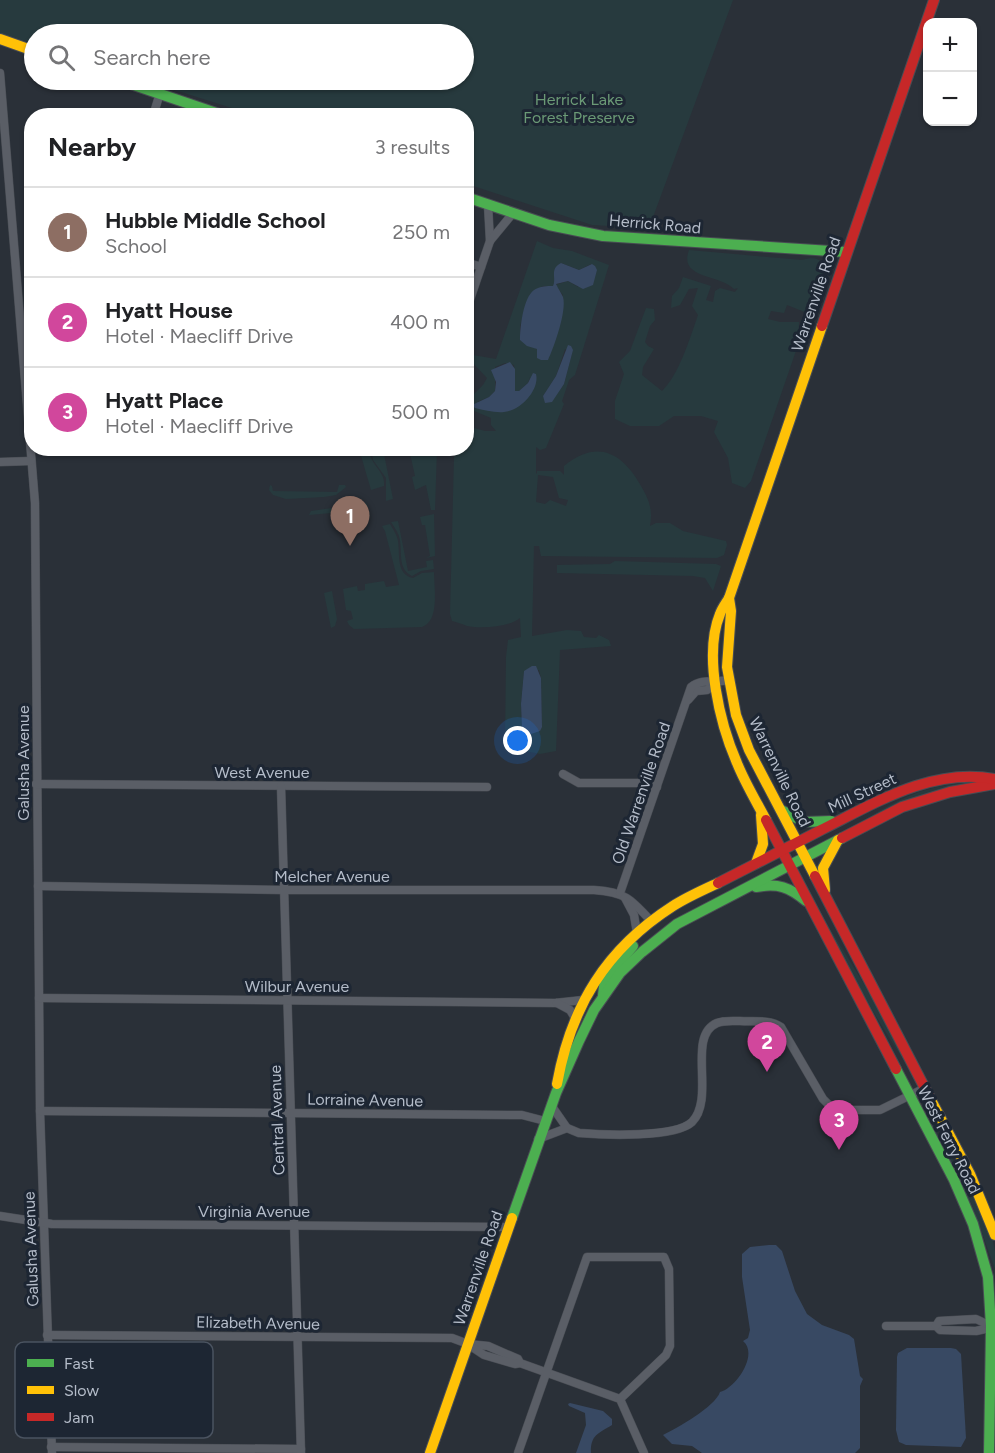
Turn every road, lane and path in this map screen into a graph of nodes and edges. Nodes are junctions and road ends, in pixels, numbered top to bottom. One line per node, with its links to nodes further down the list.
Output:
1 (934, 0): 13 (main road, Warrenville Road)
2 (0, 39): 3 (main road)
3 (24, 47)
4 (0, 73): 17 (street, Galusha Avenue)
5 (151, 90): 6 (main road)
6 (160, 93): 7 (street); 8 (main road)
7 (155, 108)
8 (202, 108)
9 (474, 200): 10 (main road, Herrick Road)
10 (488, 205): 11 (main road, Herrick Road); 12 (street)
11 (513, 213): 12 (street); 13 (main road, Herrick Road)
12 (490, 241): 15 (street)
13 (846, 252): 21 (main road, Warrenville Road)
14 (474, 265): 15 (street)
15 (481, 267): 16 (street)
16 (474, 288)
17 (24, 373)
18 (31, 456): 19 (street, Galusha Avenue)
19 (31, 461): 20 (street); 26 (street, Galusha Avenue)
20 (0, 462)
21 (729, 598): 22 (main road, Warrenville Road); 23 (main road, Warrenville Road)
22 (729, 680): 23 (street); 32 (main road, Warrenville Road)
23 (716, 682): 30 (street, Old Warrenville Road); 31 (main road, Warrenville Road)
24 (563, 774): 30 (street)
25 (995, 779): 33 (main road, Mill Street)
26 (36, 784): 28 (street, West Avenue); 40 (street, Galusha Avenue)
27 (995, 784): 34 (main road, Mill Street)
28 (281, 786): 29 (street, West Avenue); 41 (street, Central Avenue)
29 (487, 787)
30 (657, 787): 43 (street, Old Warrenville Road)
31 (760, 808): 36 (main road, Warrenville Road); 38 (main road)
32 (781, 810): 33 (main road); 35 (main road, Warrenville Road)
33 (840, 819): 35 (main road, Mill Street)
34 (838, 840): 37 (main road, Mill Street); 44 (main road)
35 (797, 842): 36 (main road, Mill Street); 37 (main road, West Ferry Road)
36 (783, 850): 38 (main road, Warrenville Road); 39 (main road, Warrenville Road)
37 (805, 857): 39 (main road, Mill Street); 44 (main road, West Ferry Road)
38 (756, 864): 46 (main road, Warrenville Road)
39 (790, 865): 42 (main road, Warrenville Road); 45 (main road, West Ferry Road)
40 (38, 886): 41 (street, Melcher Avenue); 49 (street, Galusha Avenue)
41 (283, 890): 43 (street, Melcher Avenue); 50 (street, Central Avenue)
42 (744, 890): 45 (main road); 48 (main road, Warrenville Road)
43 (622, 895): 46 (street); 47 (street)
44 (826, 896): 54 (main road, West Ferry Road)
45 (811, 906): 56 (main road, West Ferry Road)
46 (651, 921): 47 (main road, Warrenville Road); 48 (main road)
47 (637, 933): 51 (main road, Warrenville Road)
48 (603, 995): 55 (main road, Warrenville Road)
49 (39, 998): 50 (street, Wilbur Avenue); 58 (street, Galusha Avenue)
50 (287, 1000): 52 (street, Wilbur Avenue); 59 (street, Central Avenue)
51 (583, 1000): 52 (street, Wilbur Avenue); 53 (main road, Warrenville Road)
52 (555, 1003): 53 (street)
53 (574, 1018): 55 (main road, Warrenville Road)
54 (925, 1088): 56 (street); 67 (main road, West Ferry Road)
55 (556, 1094): 57 (main road, Warrenville Road)
56 (910, 1096): 61 (street); 69 (main road, West Ferry Road)
57 (551, 1105): 60 (main road, Warrenville Road); 61 (street)
58 (40, 1112): 59 (street, Lorraine Avenue); 64 (street, Galusha Avenue)
59 (291, 1112): 60 (street, Lorraine Avenue); 65 (street, Central Avenue)
60 (545, 1121): 62 (main road, Warrenville Road)
61 (567, 1128): 62 (street)
62 (538, 1139): 66 (main road, Warrenville Road)
63 (0, 1216): 64 (street, Virginia Avenue)
64 (43, 1222): 65 (street, Virginia Avenue); 70 (street, Galusha Avenue)
65 (294, 1225): 66 (street, Virginia Avenue); 71 (street, Central Avenue)
66 (508, 1227): 73 (main road, Warrenville Road)
67 (995, 1235)
68 (886, 1326): 69 (street)
69 (993, 1327): 81 (main road, West Ferry Road)
70 (47, 1335): 71 (street, Elizabeth Avenue); 72 (street, Galusha Avenue)
71 (297, 1337): 73 (street, Elizabeth Avenue); 77 (street, Central Avenue)
72 (47, 1342)
73 (468, 1344): 74 (street, Elizabeth Avenue); 78 (main road, Warrenville Road)
74 (546, 1372): 75 (street, Elizabeth Avenue); 75 (street); 79 (street)
75 (620, 1399): 80 (street)
76 (51, 1450): 77 (street)
77 (301, 1451)
78 (430, 1453)
79 (518, 1453)
80 (644, 1453)
81 (988, 1453)

